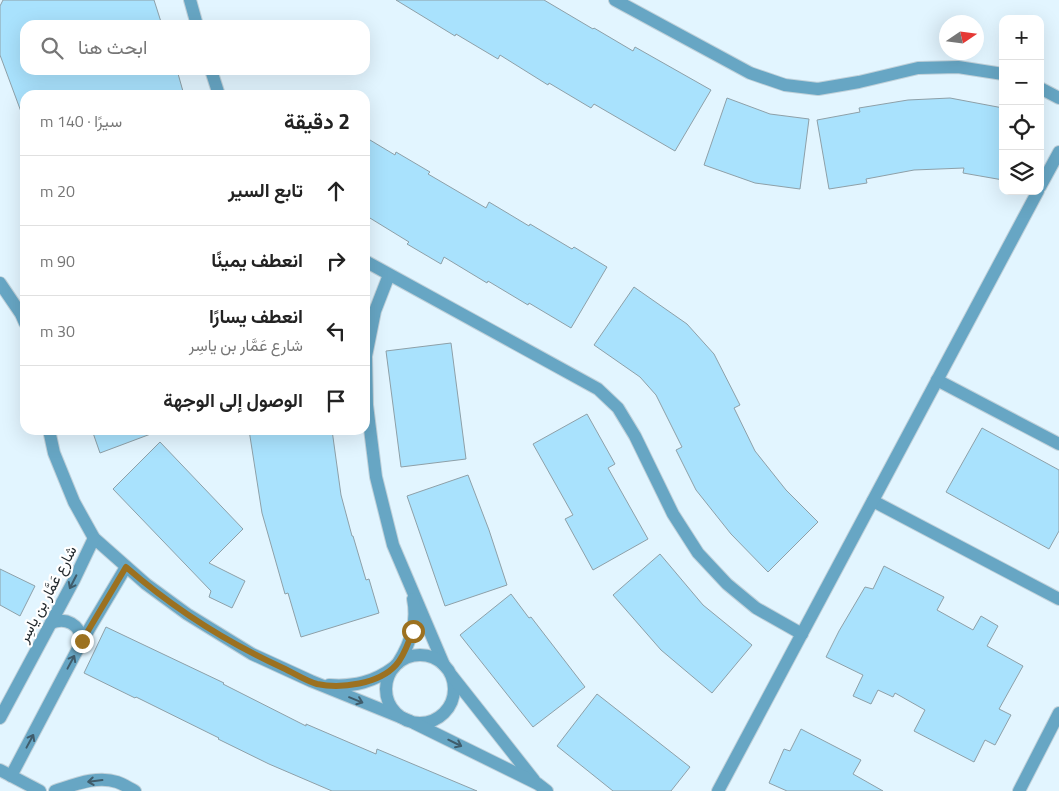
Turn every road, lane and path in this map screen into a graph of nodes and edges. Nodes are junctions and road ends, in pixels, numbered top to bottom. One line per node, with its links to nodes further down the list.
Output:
1 (190, 0): 3 (street)
2 (615, 0): 4 (street)
3 (196, 20)
4 (999, 73)
5 (213, 75): 6 (street)
6 (217, 90)
7 (1044, 90): 8 (street)
8 (1059, 98)
9 (1059, 152): 10 (street)
10 (1044, 180)
11 (1036, 195): 17 (street)
12 (370, 264): 13 (street)
13 (389, 275): 16 (street); 27 (street)
14 (0, 283): 15 (street)
15 (20, 313)
16 (370, 336)
17 (937, 380): 20 (street); 21 (street)
18 (370, 429): 24 (street)
19 (50, 435): 22 (street)
20 (1059, 444)
21 (873, 501): 25 (street); 27 (street)
22 (94, 538): 23 (street); 26 (street, شارع عَمَّار بن ياسِر, one-way to 26)
23 (126, 567): 28 (street); 31 (street)
24 (409, 582): 29 (street); 30 (street)
25 (1059, 599)
26 (51, 623): 28 (street); 33 (street, شارع عَمَّار بن ياسِر)
27 (802, 634): 40 (street)
28 (82, 641): 35 (street, one-way to 28)
29 (396, 665): 30 (street); 31 (street); 34 (street)
30 (447, 670): 34 (street); 36 (street)
31 (314, 683): 34 (street, one-way to 34)
32 (1059, 713): 41 (street)
33 (0, 718)
34 (411, 722): 36 (street, one-way to 36)
35 (6, 773): 37 (street)
36 (542, 787)
37 (40, 791)
38 (55, 791): 39 (street, one-way to 38)
39 (135, 791)
40 (718, 791)
41 (1019, 791)

